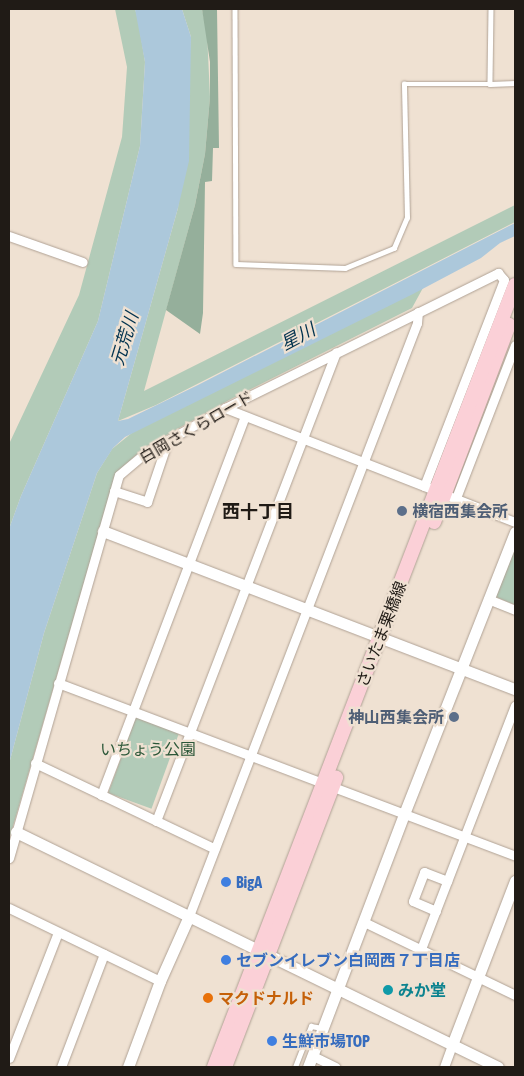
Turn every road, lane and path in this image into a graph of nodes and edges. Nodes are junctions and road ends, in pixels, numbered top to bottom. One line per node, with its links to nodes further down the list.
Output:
1 (235, 9): 4 (lane)
2 (491, 9): 4 (lane)
3 (515, 83): 4 (lane)
4 (490, 84)
5 (9, 236): 6 (street)
6 (83, 262)
7 (515, 285): 18 (main road, さいたま栗橋線)
8 (515, 310): 18 (main road, さいたま栗橋線)
9 (418, 312): 11 (street, 白岡さくらロード); 16 (street); 18 (street, 白岡さくらロード)
10 (515, 345): 18 (street)
11 (336, 352): 12 (street, 白岡さくらロード); 14 (street)
12 (225, 408): 13 (street); 15 (street, 白岡さくらロード)
13 (245, 416): 14 (street); 22 (street)
14 (303, 439): 16 (street); 23 (street)
15 (168, 440): 17 (street, 白岡さくらロード); 17 (street)
16 (363, 462): 18 (street); 25 (street)
17 (114, 491): 20 (street, 白岡さくらロード)
18 (440, 492): 19 (street); 27 (main road, さいたま栗橋線)
19 (515, 522)
20 (103, 531): 22 (street); 29 (street, 白岡さくらロード)
21 (515, 532): 24 (street)
22 (189, 564): 23 (street); 32 (street)
23 (246, 585): 25 (street); 33 (street)
24 (488, 599): 26 (street); 28 (street)
25 (307, 609): 27 (street); 34 (street)
26 (515, 610)
27 (384, 638): 28 (street); 36 (main road, さいたま栗橋線)
28 (461, 668): 30 (street); 38 (street)
29 (58, 683): 32 (street); 35 (street, 白岡さくらロード)
30 (515, 689)
31 (515, 705): 41 (street)
32 (133, 711): 33 (street); 37 (street)
33 (190, 733): 34 (street); 39 (street)
34 (250, 756): 36 (street); 42 (street)
35 (35, 763): 37 (street); 40 (street, 白岡さくらロード)
36 (328, 786): 38 (street); 53 (main road, さいたま栗橋線)
37 (101, 795): 39 (street)
38 (404, 814): 41 (street); 50 (street)
39 (156, 821): 42 (street)
40 (16, 832): 44 (street, 白岡さくらロード); 49 (street)
41 (464, 837): 43 (street); 45 (street)
42 (215, 850): 49 (street)
43 (515, 856)
44 (9, 858)
45 (447, 881): 48 (street); 48 (street)
46 (515, 881): 55 (street)
47 (9, 908): 51 (street)
48 (436, 910): 52 (street)
49 (189, 916): 53 (street); 56 (street)
50 (364, 922): 52 (street); 57 (street)
51 (58, 932): 54 (street); 62 (street)
52 (420, 949): 55 (street)
53 (263, 953): 57 (street); 65 (main road, さいたま栗橋線); 66 (main road, さいたま栗橋線)
54 (104, 954): 56 (street); 63 (street)
55 (478, 977): 58 (street); 60 (street)
56 (160, 981): 64 (street)
57 (338, 990): 59 (street); 60 (street)
58 (515, 995)
59 (323, 1028): 61 (street); 67 (lane)
60 (452, 1045): 70 (street); 71 (street)
61 (313, 1056): 68 (street); 69 (street)
62 (9, 1058)
63 (61, 1067)
64 (128, 1067)
65 (214, 1067)
66 (225, 1067)
67 (295, 1067)
68 (308, 1067)
69 (336, 1067)
70 (444, 1067)
71 (498, 1067)

